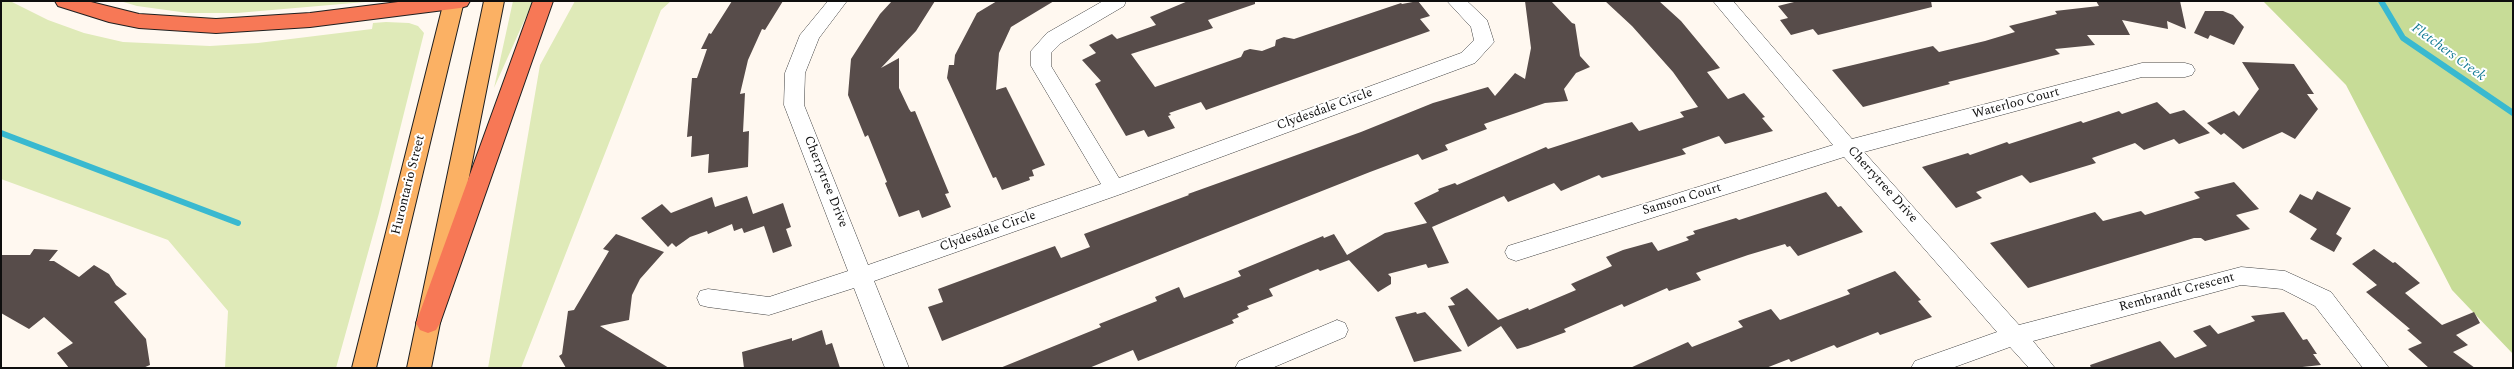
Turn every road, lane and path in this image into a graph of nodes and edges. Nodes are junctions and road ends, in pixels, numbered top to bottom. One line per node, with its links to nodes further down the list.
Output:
1 (65, 1): 2 (highway)
2 (456, 1): 18 (main road, Hurontario Street)
3 (494, 1): 15 (main road)
4 (543, 1): 15 (highway)
5 (838, 1): 13 (street, Cherrytree Drive)
6 (1117, 1): 11 (street)
7 (1456, 1): 11 (street, Clydesdale Circle)
8 (1722, 1): 10 (street, Cherrytree Drive)
9 (2185, 70): 10 (street, Waterloo Court)
10 (1848, 148): 12 (street, Samson Court); 17 (street, Cherrytree Drive)
11 (1114, 188): 13 (street, Clydesdale Circle)
12 (1516, 252)
13 (862, 276): 14 (street, Clydesdale Circle); 20 (street, Cherrytree Drive)
14 (708, 298)
15 (428, 323): 19 (main road)
16 (1337, 330): 21 (street)
17 (2015, 336): 22 (street, Rembrandt Crescent); 23 (street, Cherrytree Drive); 24 (street, Rembrandt Crescent)
18 (364, 368)
19 (419, 368)
20 (897, 368)
21 (1247, 368)
22 (1923, 368)
23 (2044, 368)
24 (2377, 368)

